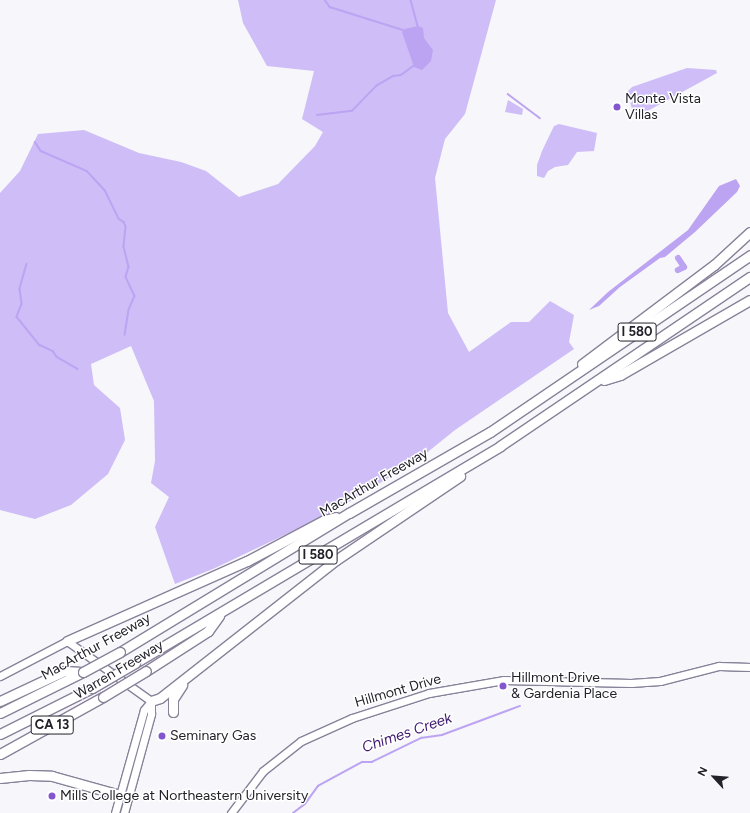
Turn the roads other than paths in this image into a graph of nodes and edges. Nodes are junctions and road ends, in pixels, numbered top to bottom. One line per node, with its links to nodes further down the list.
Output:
1 (750, 232): 6 (highway)
2 (750, 256): 6 (highway, MacArthur Freeway / I 580)
3 (750, 277): 5 (highway, I 580)
4 (750, 300): 5 (highway)
5 (594, 382): 7 (highway, I 580)
6 (524, 409): 8 (highway, MacArthur Freeway / I 580)
7 (500, 446): 9 (highway, I 580); 12 (highway)
8 (349, 513): 10 (highway); 13 (highway, MacArthur Freeway / I 580, bridge)
9 (223, 611): 19 (highway, I 580, bridge); 20 (highway, Warren Freeway / CA 13, bridge)
10 (67, 641): 14 (street); 16 (street)
11 (750, 667): 25 (street, Hillmont Drive)
12 (195, 671): 16 (highway); 17 (highway)
13 (77, 673): 15 (highway, Warren Freeway); 18 (highway, MacArthur Freeway / I 580)
14 (0, 676)
15 (0, 701)
16 (151, 701): 22 (street); 24 (street)
17 (173, 712)
18 (0, 713)
19 (0, 734)
20 (0, 754)
21 (0, 778): 22 (highway)
22 (120, 795): 23 (street)
23 (115, 813)
24 (124, 813)
25 (231, 813)

